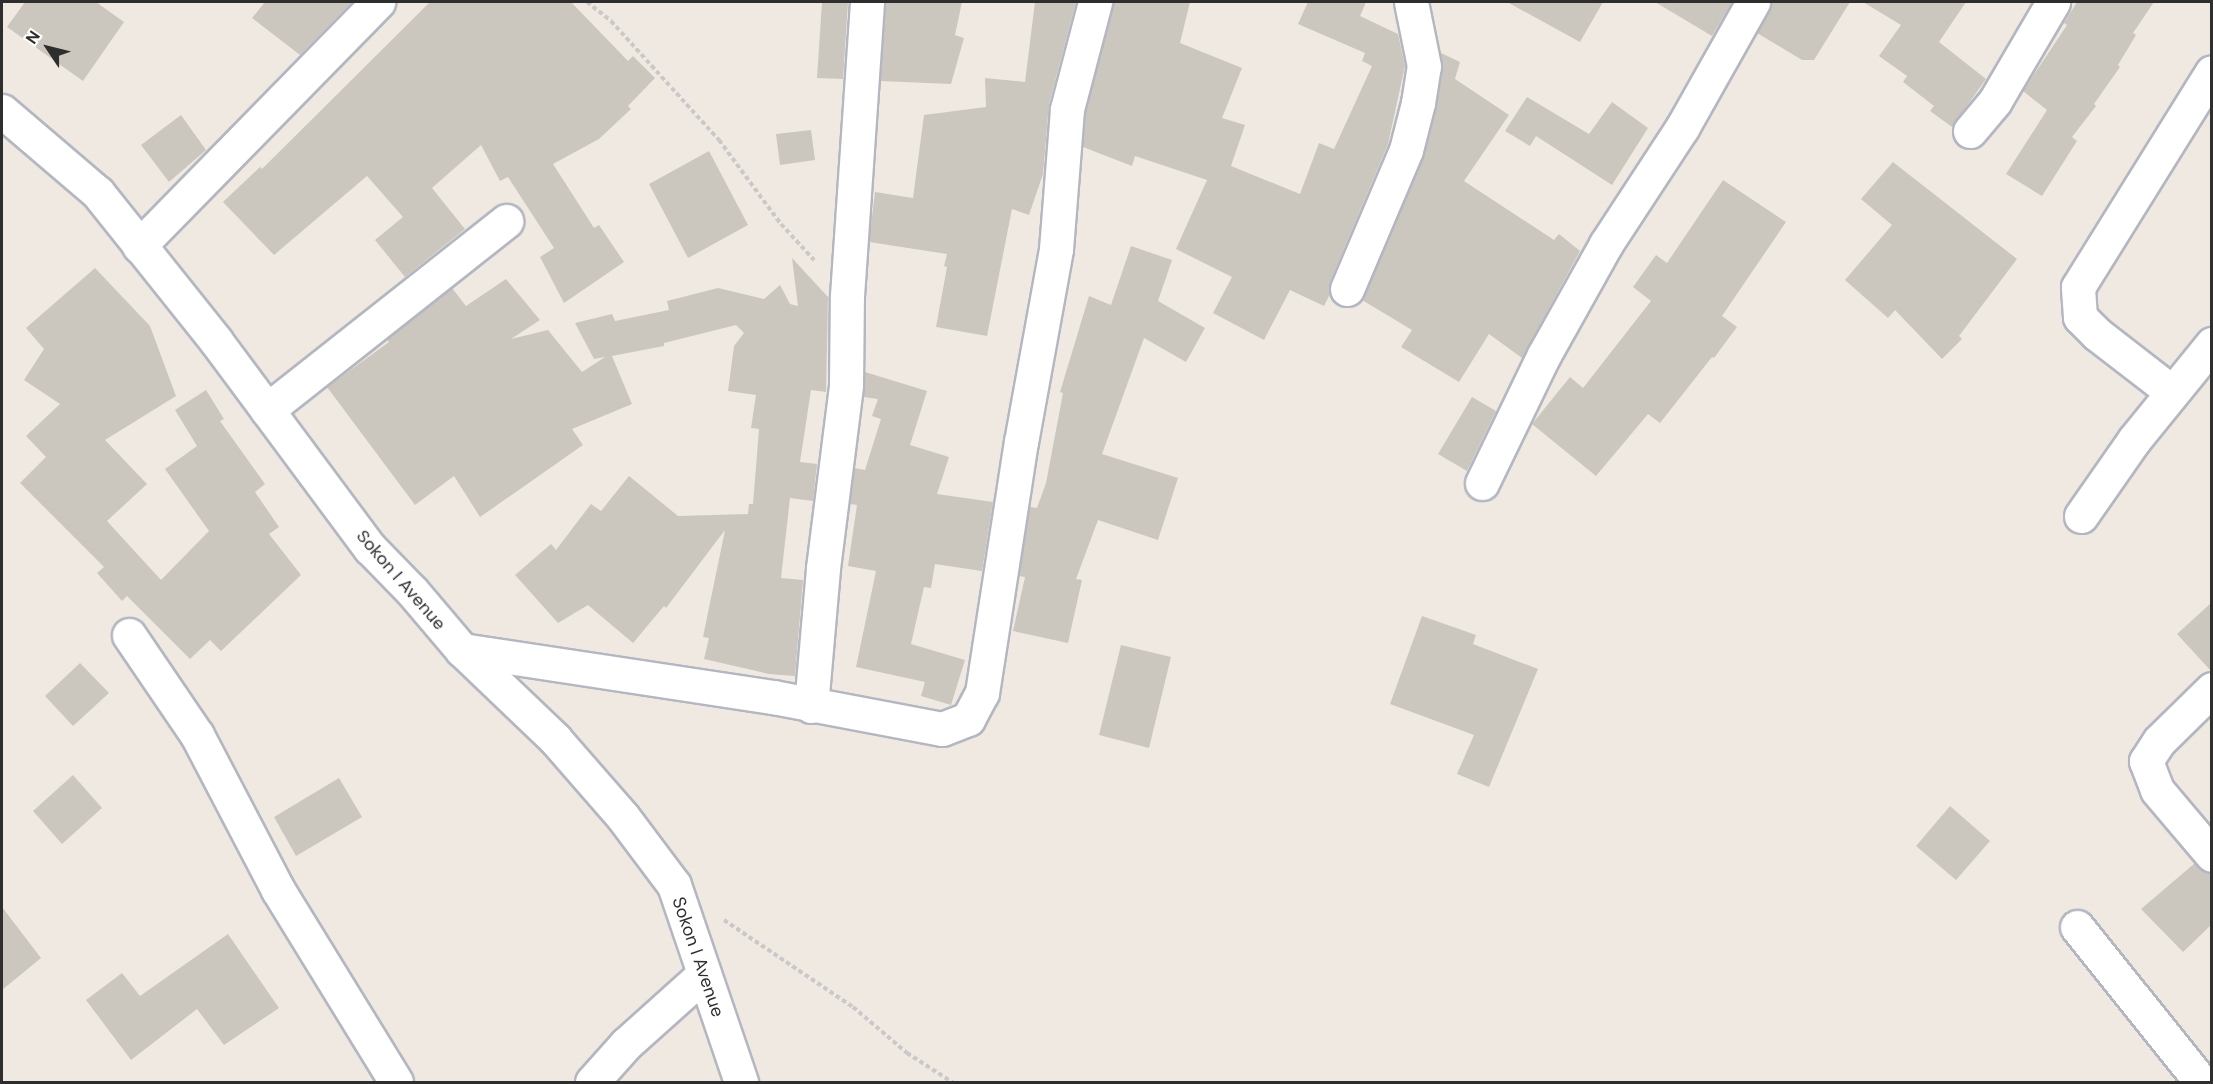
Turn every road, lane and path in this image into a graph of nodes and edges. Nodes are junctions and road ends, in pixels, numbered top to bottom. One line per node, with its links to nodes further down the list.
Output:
1 (378, 2): 12 (street)
2 (587, 2): 14 (path)
3 (867, 2): 14 (street)
4 (1095, 2): 23 (street)
5 (1411, 2): 13 (street)
6 (1753, 2): 18 (street)
7 (2053, 2): 10 (street)
8 (2211, 72): 16 (street)
9 (2, 111): 12 (street, Sokon I Avenue)
10 (1970, 131)
11 (506, 221): 17 (street)
12 (139, 246): 17 (street, Sokon I Avenue)
13 (1347, 289)
14 (847, 296): 23 (street)
15 (2211, 344): 16 (street)
16 (2172, 392): 19 (street)
17 (267, 410): 21 (street, Sokon I Avenue)
18 (1482, 483)
19 (2081, 516)
20 (129, 635): 28 (street)
21 (462, 650): 23 (street); 27 (street, Sokon I Avenue)
22 (2211, 689): 24 (street)
23 (811, 706)
24 (2211, 855)
25 (723, 919): 31 (path)
26 (2076, 927): 32 (street)
27 (704, 974): 29 (street); 30 (street, Sokon I Avenue)
28 (396, 1083)
29 (592, 1083)
30 (741, 1083)
31 (952, 1083)
32 (2201, 1083)

